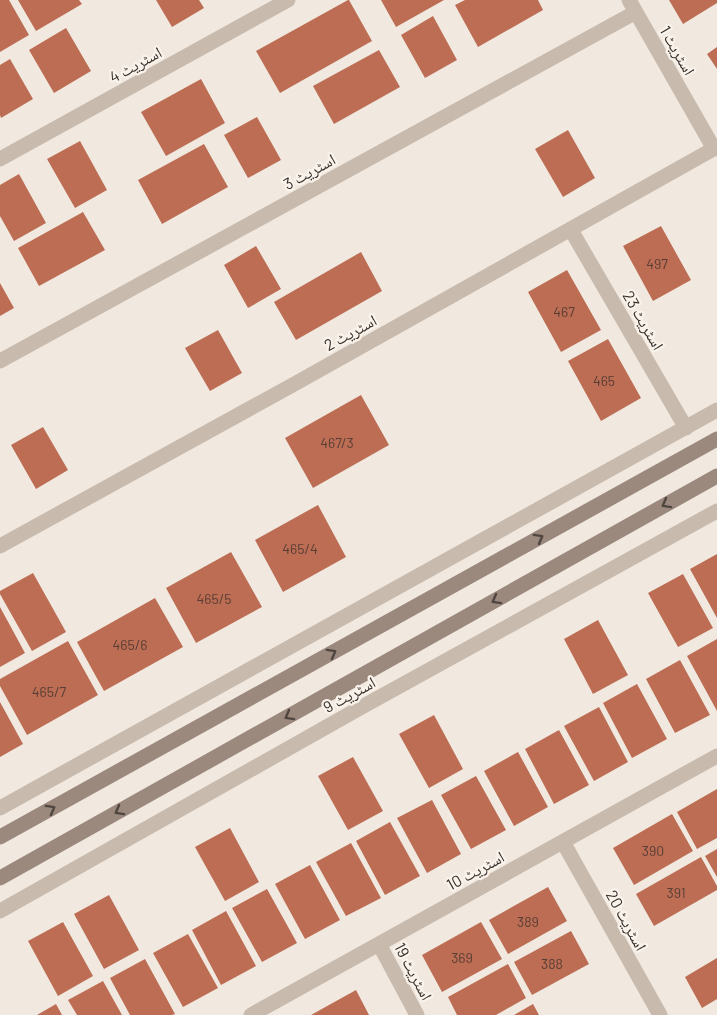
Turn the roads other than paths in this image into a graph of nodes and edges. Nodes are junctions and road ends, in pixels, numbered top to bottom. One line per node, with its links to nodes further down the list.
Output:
1 (288, 0): 4 (street, اسٹریٹ 4)
2 (632, 6): 3 (street, اسٹریٹ 1); 6 (street, اسٹریٹ 3)
3 (715, 148): 5 (street, اسٹریٹ 2)
4 (0, 159)
5 (571, 230): 8 (street, اسٹریٹ 23); 12 (street, اسٹریٹ 2)
6 (0, 361)
7 (717, 411): 8 (street)
8 (686, 428): 14 (street)
9 (717, 439): 15 (main road, one-way to 9)
10 (717, 476): 17 (main road, one-way to 17)
11 (717, 511): 18 (street, اسٹریٹ 9)
12 (0, 546)
13 (717, 756): 16 (street, اسٹریٹ 10)
14 (0, 808)
15 (0, 837)
16 (563, 842): 19 (street, اسٹریٹ 10); 22 (street, اسٹریٹ 20)
17 (0, 878)
18 (0, 911)
19 (379, 944): 20 (street, اسٹریٹ 10); 21 (street, اسٹریٹ 19)
20 (251, 1015)
21 (417, 1015)
22 (660, 1015)

